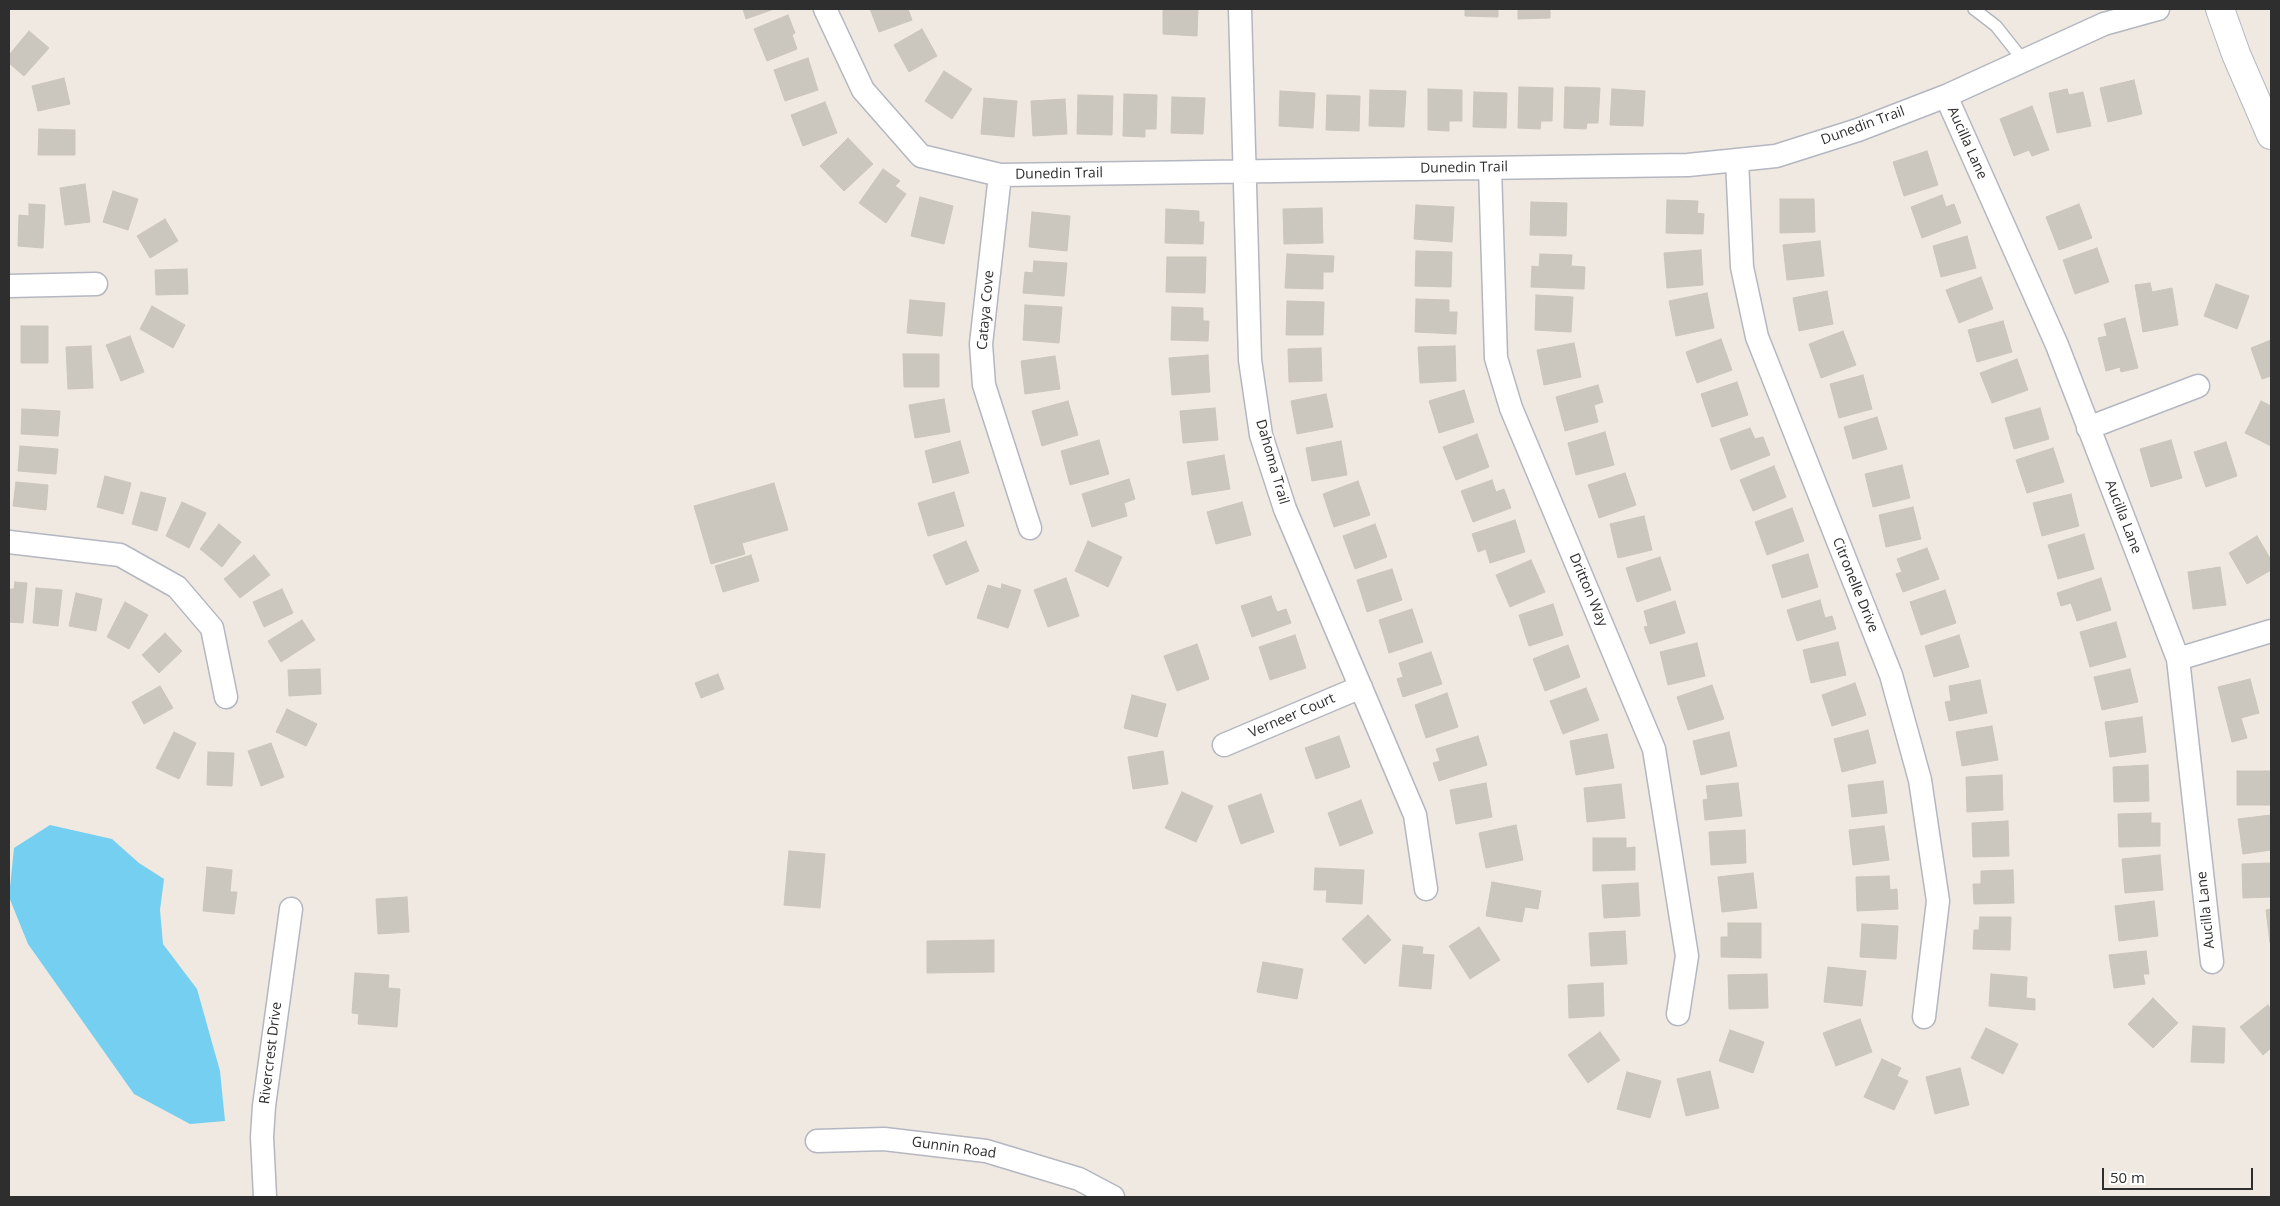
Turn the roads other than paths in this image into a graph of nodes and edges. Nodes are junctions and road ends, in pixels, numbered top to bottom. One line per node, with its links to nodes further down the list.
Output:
1 (825, 9): 12 (street, Dunedin Trail)
2 (1240, 9): 11 (street, Dahoma Trail)
3 (1974, 9): 6 (lane)
4 (2158, 9): 6 (street, Dunedin Trail)
5 (2220, 9): 8 (street)
6 (2024, 60): 7 (street, Dunedin Trail)
7 (1946, 96): 9 (street, Dunedin Trail); 16 (street, Aucilla Lane)
8 (2271, 135)
9 (1737, 160): 10 (street, Dunedin Trail); 28 (street, Citronelle Drive)
10 (1490, 168): 11 (street, Dunedin Trail); 27 (street, Dritton Way)
11 (1244, 172): 12 (street, Dunedin Trail); 21 (street, Dahoma Trail)
12 (1000, 175): 17 (street, Cataya Cove)
13 (96, 284): 14 (street)
14 (9, 286)
15 (2198, 386): 16 (street)
16 (2088, 428): 20 (street, Aucilla Lane)
17 (1030, 528)
18 (9, 542): 22 (street)
19 (2271, 631): 20 (street)
20 (2178, 660): 26 (street, Aucilla Lane)
21 (1360, 687): 23 (street, Verneer Court); 24 (street, Dahoma Trail)
22 (226, 696)
23 (1224, 745)
24 (1426, 889)
25 (290, 909): 30 (street, Rivercrest Drive)
26 (2212, 962)
27 (1678, 1014)
28 (1924, 1017)
29 (817, 1141): 31 (street, Gunnin Road)
30 (265, 1197)
31 (1113, 1197)

